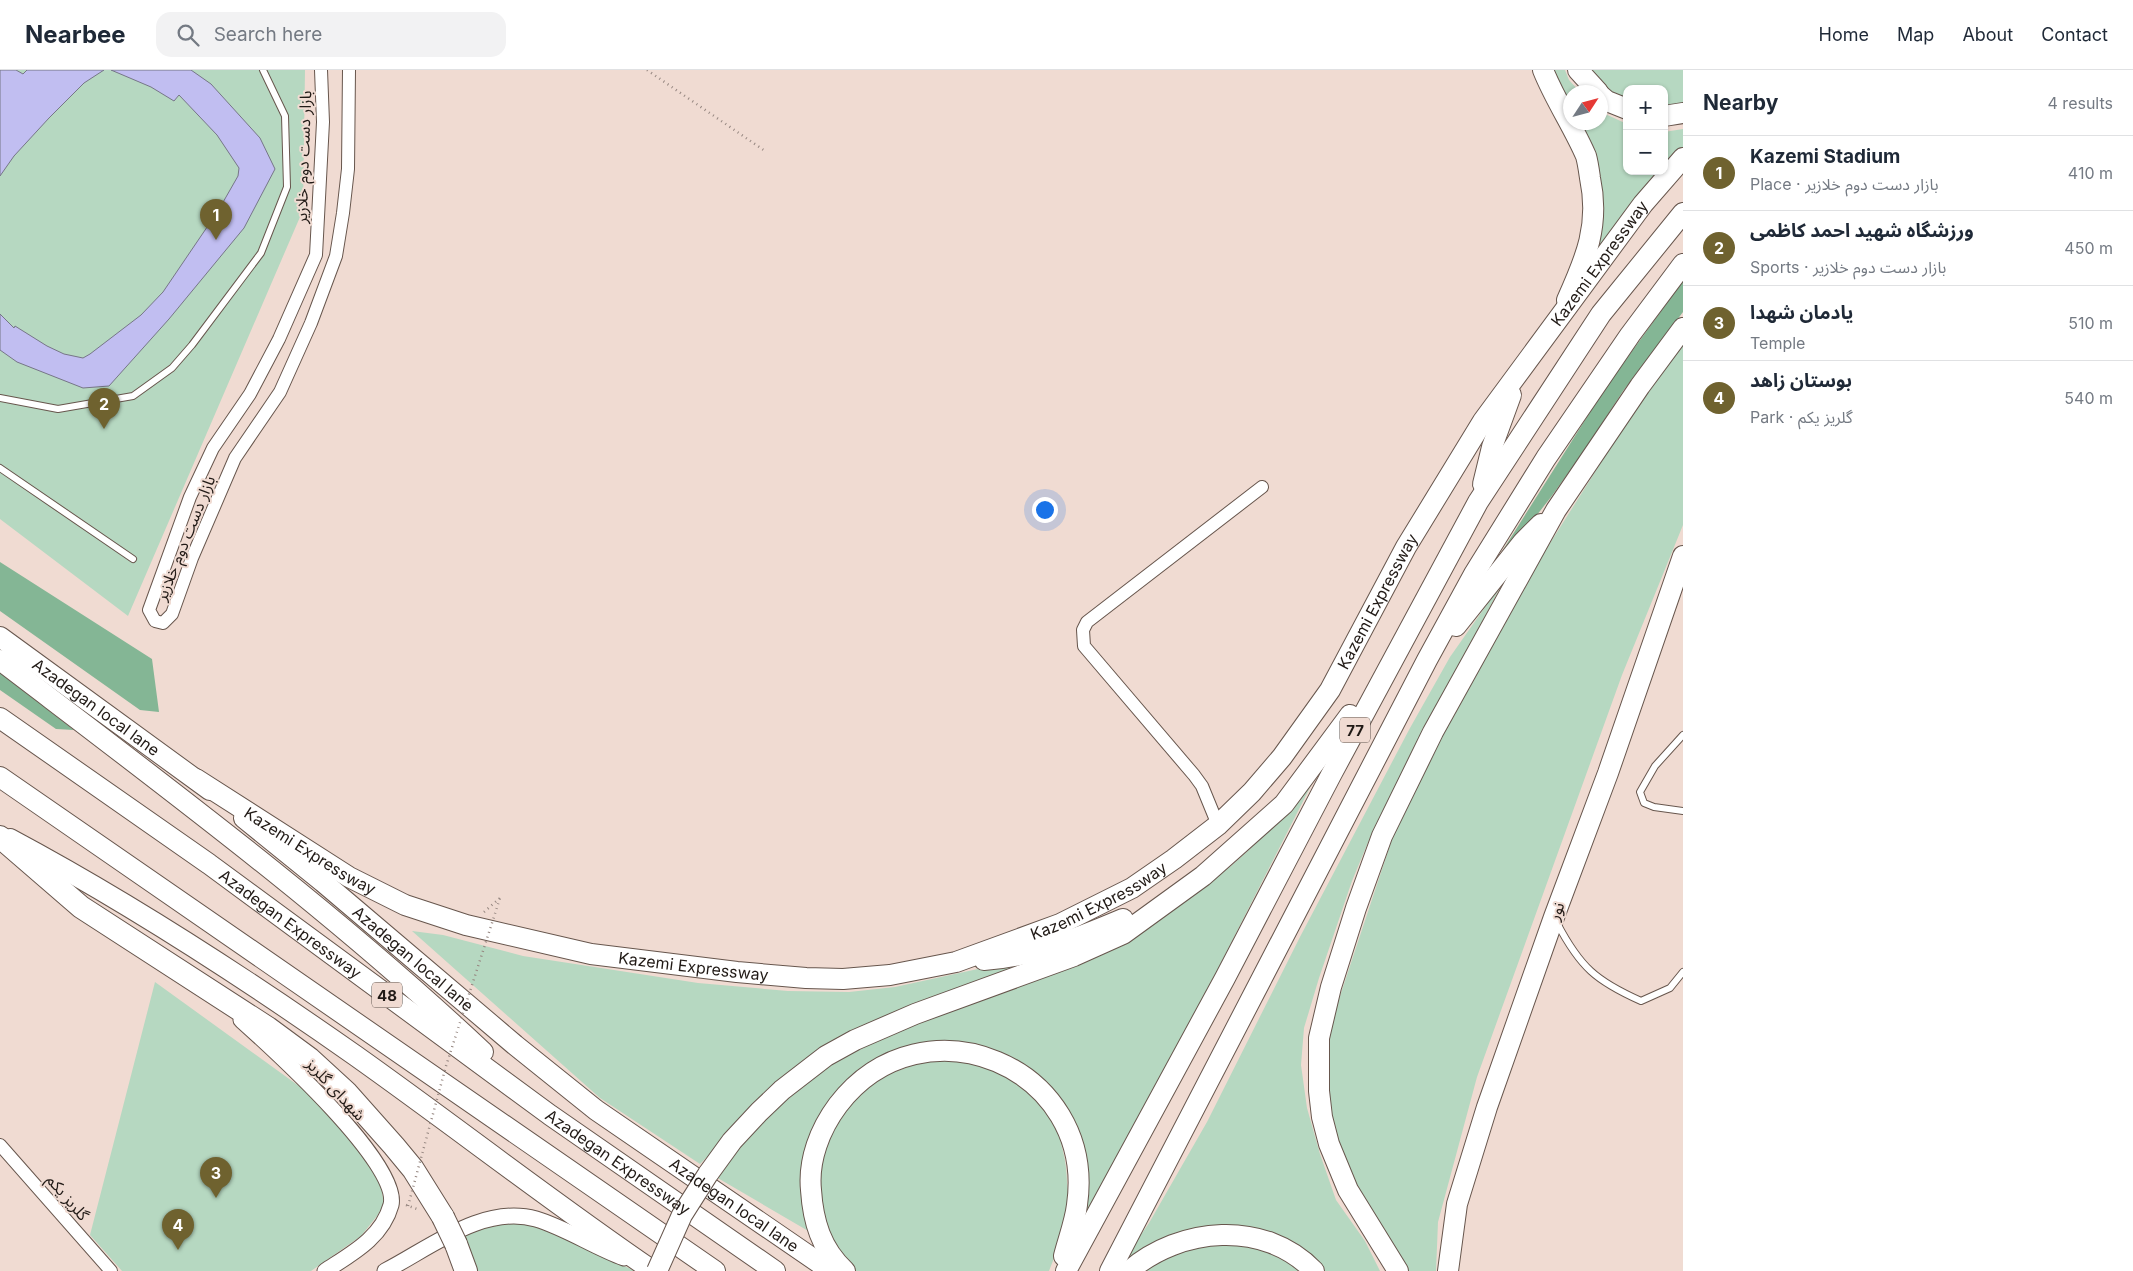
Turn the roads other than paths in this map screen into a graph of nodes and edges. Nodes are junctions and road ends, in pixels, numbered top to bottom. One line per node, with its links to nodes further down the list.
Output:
1 (263, 70): 17 (lane)
2 (321, 70): 3 (street, بازار دست دوم خلازیر)
3 (349, 70)
4 (1543, 70): 14 (main road)
5 (1578, 70): 6 (main road)
6 (1591, 85)
7 (1608, 102): 8 (main road)
8 (1623, 108)
9 (1683, 113): 10 (main road)
10 (1668, 115)
11 (1683, 158): 14 (main road, Kazemi Expressway)
12 (1683, 213): 20 (main road, Kazemi Expressway / 77)
13 (1683, 264): 28 (main road, 77)
14 (1558, 320): 16 (main road, Kazemi Expressway)
15 (1683, 328): 21 (main road)
16 (1519, 374): 20 (main road); 34 (main road, Kazemi Expressway)
17 (0, 398)
18 (0, 468): 23 (lane)
19 (1262, 487): 34 (street)
20 (1478, 502): 25 (main road, Kazemi Expressway / 77)
21 (1556, 510): 28 (main road); 58 (main road)
22 (1683, 556): 24 (main road, نور)
23 (133, 559)
24 (1676, 589): 38 (main road, نور)
25 (1405, 635): 37 (main road); 54 (main road, Kazemi Expressway / 77)
26 (0, 637): 32 (main road, Azadegan local lane)
27 (0, 660): 42 (main road)
28 (1427, 660): 55 (main road, 77)
29 (0, 718): 42 (main road, Azadegan Expressway / 48)
30 (1683, 735): 33 (lane)
31 (0, 778): 49 (main road, Azadegan Expressway / 48)
32 (196, 779): 39 (main road, Kazemi Expressway); 51 (main road, Azadegan local lane)
33 (1683, 811)
34 (1218, 825): 39 (main road, Kazemi Expressway)
35 (0, 833): 45 (main road)
36 (0, 837): 41 (highway)
37 (1171, 899): 39 (main road); 45 (main road, bridge)
38 (1554, 917): 40 (lane); 59 (main road, نور)
39 (956, 962)
40 (1683, 972)
41 (201, 983): 46 (street, شهدای گلریز); 48 (highway, bridge)
42 (550, 1115): 50 (main road, Azadegan Expressway / 48)
43 (0, 1145): 44 (street, گلریز یکم)
44 (109, 1270)
45 (653, 1270): 47 (street)
46 (325, 1271)
47 (384, 1271)
48 (466, 1271)
49 (715, 1271)
50 (775, 1271)
51 (832, 1271)
52 (845, 1271): 53 (main road)
53 (1060, 1271)
54 (1066, 1271)
55 (1110, 1271)
56 (1128, 1271): 57 (main road)
57 (1314, 1271)
58 (1398, 1271)
59 (1448, 1271)

